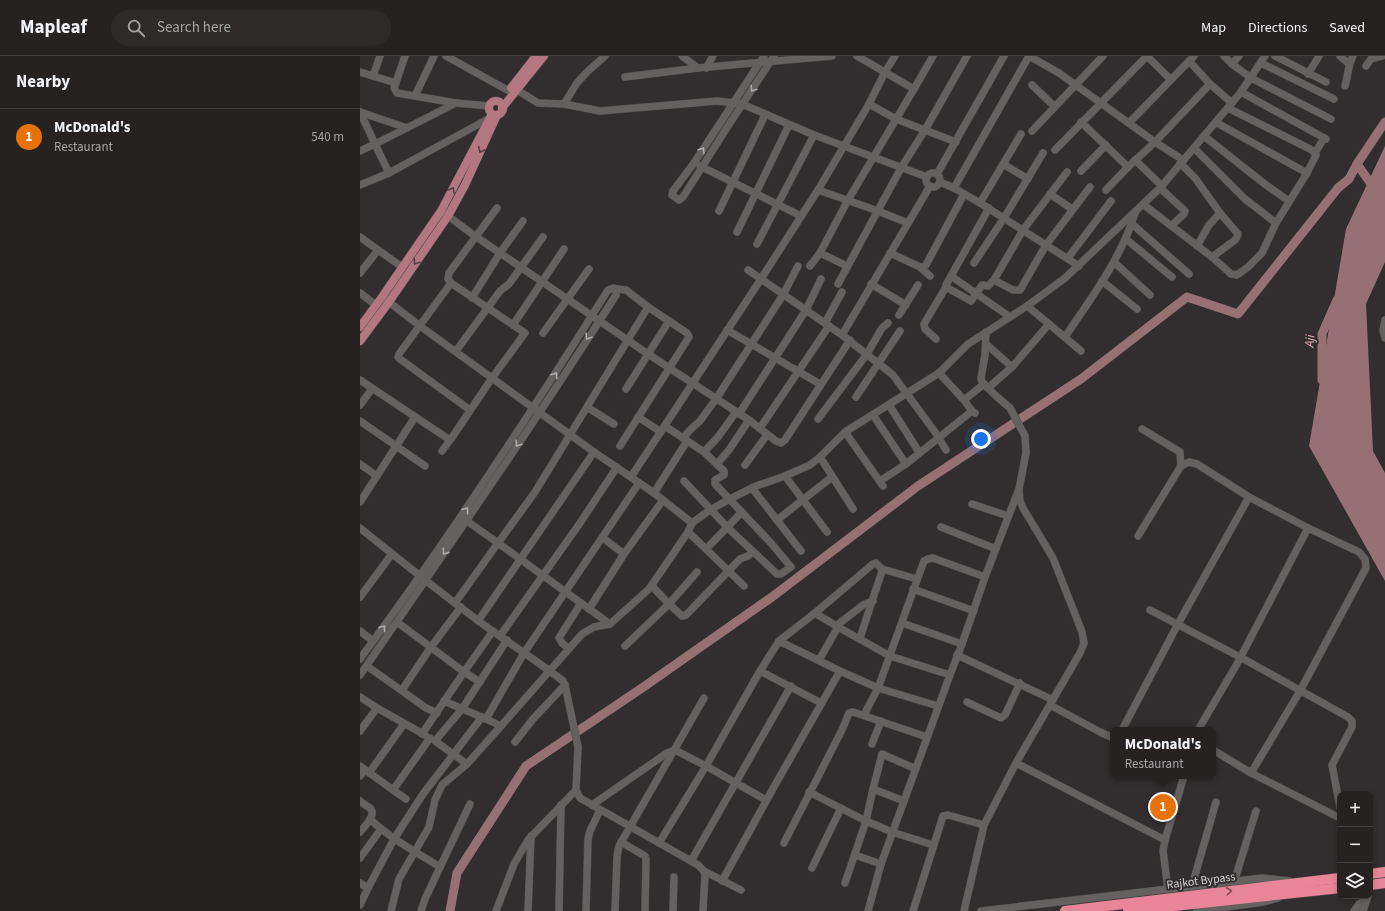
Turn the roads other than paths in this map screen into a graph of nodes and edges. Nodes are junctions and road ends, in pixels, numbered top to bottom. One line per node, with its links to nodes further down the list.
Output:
1 (380, 56): 38 (street)
2 (405, 56): 43 (street)
3 (434, 56): 51 (street)
4 (446, 56): 49 (street)
5 (541, 56): 49 (main road)
6 (605, 56): 56 (street)
7 (682, 56): 33 (street)
8 (713, 56): 34 (street)
9 (832, 56): 27 (street)
10 (857, 56): 36 (street)
11 (896, 56): 36 (street)
12 (933, 56): 48 (street)
13 (967, 56): 71 (street)
14 (1004, 56): 76 (street)
15 (1029, 56): 44 (street); 107 (street)
16 (1102, 56): 44 (street)
17 (1147, 56): 41 (street); 55 (street)
18 (1224, 56): 30 (street)
19 (1239, 56): 30 (street)
20 (1265, 56): 29 (street)
21 (1275, 56): 37 (street)
22 (1319, 56): 37 (street)
23 (1340, 56): 31 (street)
24 (1353, 56): 31 (street)
25 (1380, 56): 32 (street)
26 (762, 59): 27 (street); 34 (street); 54 (street)
27 (772, 59): 57 (street, one-way to 57)
28 (1191, 59): 41 (street); 45 (street)
29 (1261, 63): 40 (street); 52 (street)
30 (1232, 64): 40 (street)
31 (1349, 64): 47 (street)
32 (1366, 66)
33 (698, 68): 34 (street); 39 (street)
34 (706, 68)
35 (360, 72): 38 (street)
36 (885, 72): 48 (street); 58 (street)
37 (1308, 74): 42 (street)
38 (374, 76): 43 (street)
39 (625, 77)
40 (1251, 78): 50 (street); 65 (street)
41 (1170, 79): 67 (street)
42 (1326, 82)
43 (396, 83): 51 (street)
44 (1076, 84): 55 (street); 59 (street)
45 (1210, 84): 60 (street); 77 (street)
46 (1032, 85): 59 (street)
47 (1346, 86)
48 (914, 89): 64 (street)
49 (513, 91): 56 (street); 61 (main road)
50 (1241, 92): 60 (street); 85 (street)
51 (415, 96): 53 (street)
52 (1334, 99)
53 (456, 103): 61 (street); 70 (street)
54 (733, 103): 56 (street); 57 (street); 89 (street, one-way to 54)
55 (1101, 103): 66 (street); 67 (street)
56 (564, 104)
57 (742, 104): 62 (street); 91 (street)
58 (869, 104): 64 (street); 80 (street)
59 (1054, 106): 72 (street)
60 (1230, 106): 68 (street); 85 (street)
61 (495, 110): 96 (street); 122 (main road, one-way to 61); 127 (main road, one-way to 127)
62 (765, 115): 69 (street); 101 (street)
63 (361, 116): 70 (street); 78 (street)
64 (896, 119): 71 (street); 86 (street)
65 (1331, 119)
66 (1081, 122): 79 (street); 83 (street)
67 (1129, 123): 77 (street)
68 (1217, 123): 75 (street); 97 (street)
69 (789, 125): 74 (street); 110 (street)
70 (407, 128): 78 (street)
71 (925, 130): 76 (street); 93 (street)
72 (1032, 131)
73 (1021, 134): 90 (street)
74 (814, 135): 80 (street); 117 (street)
75 (1204, 136): 81 (street); 115 (street)
76 (956, 142): 98 (street)
77 (1155, 142): 87 (street); 88 (street)
78 (375, 144): 82 (street); 96 (street)
79 (1106, 145): 92 (street); 94 (street)
80 (844, 146): 86 (street); 108 (street)
81 (1194, 148): 88 (street); 132 (street)
82 (360, 150)
83 (1055, 150)
84 (1044, 153): 100 (street)
85 (1315, 153): 97 (street)
86 (874, 158): 93 (street); 113 (street)
87 (1135, 160): 92 (street); 106 (street)
88 (1182, 161): 106 (street); 126 (street)
89 (694, 163): 91 (street); 91 (street)
90 (1003, 164): 100 (street); 116 (street)
91 (702, 167): 101 (street)
92 (1128, 167): 109 (street)
93 (901, 168): 99 (street); 124 (street)
94 (1081, 171)
95 (1067, 172): 112 (street)
96 (389, 173): 103 (street)
97 (1307, 173): 115 (street)
98 (938, 174): 99 (street); 102 (street)
99 (926, 177): 104 (street)
100 (1028, 179): 129 (street)
101 (732, 181): 110 (street); 123 (street)
102 (940, 182): 104 (street); 107 (street)
103 (360, 185)
104 (930, 186): 131 (street)
105 (1090, 187): 121 (street)
106 (1161, 187): 118 (street); 134 (street)
107 (954, 188): 111 (street)
108 (818, 190): 113 (street); 128 (street)
109 (1106, 190)
110 (757, 193): 117 (street); 136 (street)
111 (964, 194): 116 (street); 159 (street)
112 (1050, 194): 121 (street); 135 (street)
113 (848, 200): 124 (street); 147 (street)
114 (1111, 201): 150 (street)
115 (1289, 201): 132 (street)
116 (980, 203): 120 (street)
117 (779, 204): 128 (street); 141 (street)
118 (1144, 204): 125 (street); 134 (street)
119 (497, 208): 137 (street)
120 (989, 208): 129 (street); 165 (street)
121 (1072, 209): 142 (street)
122 (441, 211): 127 (street); 157 (main road)
123 (719, 211)
124 (878, 211): 131 (street); 155 (street)
125 (1135, 213): 133 (street); 156 (street)
126 (1220, 213): 143 (street); 149 (street)
127 (448, 216): 137 (street); 186 (main road, one-way to 186)
128 (801, 216): 167 (street)
129 (1004, 218): 135 (street); 152 (street)
130 (523, 221): 146 (street)
131 (908, 223): 148 (street)
132 (1276, 223): 149 (street)
133 (1132, 224): 140 (street); 163 (street)
134 (1171, 226): 143 (street)
135 (1023, 230): 142 (street); 169 (street)
136 (737, 232)
137 (475, 236): 146 (street); 172 (street)
138 (543, 237): 158 (street)
139 (360, 238): 145 (street)
140 (1126, 239): 151 (street); 166 (street)
141 (758, 244)
142 (1046, 245): 150 (street); 169 (street)
143 (1197, 246): 149 (street)
144 (564, 249): 171 (street)
145 (378, 250): 157 (street); 162 (street)
146 (500, 253): 158 (street); 184 (street)
147 (820, 253): 154 (street); 155 (street)
148 (890, 253): 159 (street); 174 (street)
149 (1212, 257)
150 (1068, 258): 156 (street)
151 (1114, 262): 170 (street); 182 (street)
152 (974, 263)
153 (798, 266): 181 (street)
154 (810, 266)
155 (847, 266): 173 (street)
156 (1079, 266): 189 (street)
157 (402, 267): 183 (main road)
158 (522, 267): 171 (street); 191 (street)
159 (920, 267): 164 (street)
160 (589, 269): 185 (street)
161 (748, 270): 167 (street)
162 (360, 273)
163 (1190, 274)
164 (930, 276)
165 (951, 276): 176 (street); 180 (street)
166 (1172, 277)
167 (761, 279): 181 (street); 206 (street)
168 (821, 279): 193 (street)
169 (994, 280): 180 (street)
170 (1102, 281): 192 (street); 211 (street)
171 (542, 282): 185 (street); 202 (street)
172 (450, 283): 184 (street); 204 (street)
173 (838, 284)
174 (872, 284): 188 (street); 210 (street)
175 (918, 285): 188 (street)
176 (946, 287): 180 (street); 212 (street)
177 (616, 289): 190 (street); 195 (street); 198 (street)
178 (842, 292): 203 (street)
179 (360, 293): 187 (street)
180 (976, 294): 196 (street)
181 (783, 295): 193 (street); 218 (street)
182 (1150, 295)
183 (382, 297): 186 (street); 187 (main road)
184 (472, 298): 191 (street)
185 (567, 299): 195 (street); 209 (street)
186 (389, 302): 204 (street); 216 (main road)
187 (376, 305): 205 (main road)
188 (906, 305): 194 (street)
189 (1027, 306): 196 (street); 201 (street)
190 (648, 307): 199 (street); 214 (street)
191 (488, 308): 202 (street); 219 (street)
192 (1137, 309)
193 (806, 310): 203 (street); 223 (street)
194 (899, 315)
195 (592, 316): 198 (street); 244 (street, one-way to 195)
196 (1010, 317): 208 (street)
197 (1385, 320): 213 (street)
198 (599, 321): 214 (street); 244 (street, one-way to 244)
199 (669, 321): 221 (street); 226 (street)
200 (888, 323): 222 (street)
201 (1049, 324): 211 (street); 225 (street)
202 (513, 325): 229 (street)
203 (827, 325): 210 (street); 227 (street)
204 (420, 326): 219 (street); 243 (street)
205 (360, 327)
206 (727, 330): 218 (street); 231 (street)
207 (900, 331): 224 (street)
208 (986, 332): 217 (street); 228 (street)
209 (543, 333)
210 (842, 334): 215 (street)
211 (1065, 337): 220 (street)
212 (936, 338)
213 (1385, 338)
214 (628, 340): 221 (street); 242 (street)
215 (850, 340): 222 (street); 232 (street)
216 (360, 341)
217 (986, 344): 225 (street); 233 (street)
218 (751, 345): 223 (street); 238 (street)
219 (456, 351): 229 (street)
220 (1081, 351)
221 (648, 354): 226 (street); 234 (street)
222 (867, 354): 224 (street); 249 (street)
223 (775, 358): 227 (street); 245 (street)
224 (880, 363): 236 (street); 237 (street)
225 (1012, 367): 233 (street)
226 (669, 368): 231 (street); 248 (street)
227 (798, 371): 232 (street); 253 (street)
228 (939, 373): 236 (street); 239 (street)
229 (492, 378): 243 (street); 244 (street)
230 (360, 380): 235 (street)
231 (693, 383): 238 (street); 254 (street)
232 (820, 384): 258 (street)
233 (986, 386): 239 (street); 285 (street)
234 (626, 388)
235 (372, 389): 240 (street); 247 (street)
236 (906, 394): 241 (street); 259 (street)
237 (856, 397)
238 (716, 399): 245 (street); 260 (street)
239 (964, 400): 259 (street)
240 (360, 405)
241 (889, 405): 246 (street); 268 (street)
242 (587, 407): 252 (street); 257 (street)
243 (470, 410): 261 (street)
244 (537, 410): 257 (street); 299 (street, one-way to 299); 322 (street, one-way to 244)
245 (737, 413): 250 (street); 267 (street)
246 (873, 415): 256 (street); 272 (street)
247 (415, 417): 261 (street); 262 (street)
248 (638, 417): 254 (street); 263 (street)
249 (818, 419)
250 (749, 420): 253 (street); 271 (street)
251 (360, 421): 262 (street)
252 (614, 424)
253 (760, 428): 258 (street)
254 (663, 429): 260 (street); 279 (street)
255 (1142, 429): 275 (street)
256 (845, 432): 269 (street); 272 (street)
257 (571, 434): 266 (street); 309 (street)
258 (767, 435): 273 (street)
259 (938, 438): 264 (street); 268 (street)
260 (685, 439): 267 (street); 287 (street)
261 (450, 440): 265 (street)
262 (395, 446): 274 (street); 277 (street)
263 (620, 446)
264 (946, 450)
265 (442, 451)
266 (594, 452): 276 (street); 316 (street)
267 (704, 452): 271 (street)
268 (919, 452): 272 (street)
269 (820, 457): 278 (street); 280 (street)
270 (360, 464): 277 (street)
271 (717, 464): 290 (street)
272 (906, 464)
273 (745, 465)
274 (426, 466)
275 (1181, 466): 288 (street); 307 (street)
276 (617, 467): 279 (street); 320 (street)
277 (377, 476): 286 (street)
278 (785, 476): 284 (street); 291 (street)
279 (632, 477): 282 (street)
280 (832, 477): 291 (street); 294 (street)
281 (684, 481): 295 (street)
282 (639, 483): 287 (street); 308 (street)
283 (360, 487): 286 (street)
284 (752, 488): 290 (street); 298 (street)
285 (1019, 489): 297 (street); 378 (street)
286 (367, 492): 292 (street)
287 (654, 493): 289 (street)
288 (1249, 497): 304 (street); 341 (street)
289 (663, 500): 300 (street); 315 (street)
290 (728, 500): 295 (street); 296 (street)
291 (803, 500): 298 (street); 306 (street)
292 (360, 502)
293 (972, 504): 297 (street)
294 (853, 509)
295 (710, 510): 300 (street); 303 (street)
296 (742, 512): 303 (street); 313 (street)
297 (1008, 516): 311 (street)
298 (777, 520): 312 (street)
299 (467, 521): 309 (street); 322 (street, one-way to 322)
300 (692, 523): 305 (street)
301 (941, 527): 311 (street)
302 (360, 528): 314 (street)
303 (728, 528): 310 (street); 313 (street)
304 (1308, 528): 357 (street); 373 (street)
305 (688, 532): 310 (street); 324 (street)
306 (827, 532)
307 (1138, 536)
308 (603, 538): 315 (street); 327 (street)
309 (498, 543): 316 (street); 332 (street)
310 (706, 549): 318 (street)
311 (996, 549): 321 (street)
312 (801, 550)
313 (753, 552): 318 (street)
314 (392, 554): 322 (street); 328 (street)
315 (624, 554): 333 (street)
316 (521, 559): 320 (street); 337 (street)
317 (882, 568): 323 (street); 329 (street); 336 (street)
318 (728, 571): 325 (street); 331 (street)
319 (697, 572): 331 (street)
320 (543, 575): 327 (street); 345 (street)
321 (985, 577): 323 (street); 335 (street)
322 (422, 579): 332 (street); 338 (street); 348 (street, one-way to 322)
323 (917, 579): 326 (street)
324 (652, 586): 331 (street); 340 (street)
325 (744, 586)
326 (913, 589): 335 (street); 339 (street)
327 (566, 591): 330 (street); 354 (street)
328 (360, 597)
329 (873, 601): 342 (street); 346 (street)
330 (581, 603): 333 (street); 353 (street)
331 (669, 604): 351 (street)
332 (458, 605): 337 (street); 352 (street)
333 (589, 609): 340 (street)
334 (1150, 610): 341 (street)
335 (974, 611): 350 (street)
336 (815, 614): 342 (street); 349 (street)
337 (478, 621): 344 (street)
338 (397, 622): 352 (street); 360 (street)
339 (902, 622): 350 (street); 356 (street)
340 (610, 624): 353 (street)
341 (1178, 624): 357 (street); 389 (street)
342 (837, 627): 346 (street); 359 (street)
343 (360, 631): 348 (street)
344 (492, 631): 345 (street); 363 (street)
345 (500, 636): 347 (street)
346 (860, 638): 356 (street)
347 (508, 640): 354 (street); 367 (street)
348 (373, 641): 358 (street)
349 (779, 641): 359 (street); 362 (street)
350 (962, 644): 355 (street)
351 (625, 646)
352 (431, 647): 363 (street); 372 (street)
353 (569, 649): 361 (street)
354 (524, 653): 361 (street); 385 (street)
355 (957, 655): 366 (street); 368 (street)
356 (890, 656): 366 (street); 371 (street)
357 (1240, 657): 373 (street); 390 (street)
358 (360, 659)
359 (818, 660): 364 (street)
360 (367, 666): 365 (street); 372 (street)
361 (550, 670): 369 (street); 388 (street)
362 (760, 671): 370 (street); 403 (street)
363 (464, 672): 367 (street); 376 (street)
364 (840, 672): 371 (street); 379 (street)
365 (360, 675)
366 (950, 675): 380 (street)
367 (480, 682): 382 (street)
368 (1020, 683): 377 (street); 378 (street)
369 (565, 685): 396 (street); 412 (street)
370 (791, 686): 379 (street); 409 (street)
371 (878, 688): 380 (street); 384 (street)
372 (402, 690): 383 (street)
373 (1300, 690): 406 (street); 414 (street)
374 (360, 697): 381 (street)
375 (704, 698): 398 (street)
376 (444, 701): 382 (street); 383 (street)
377 (967, 702)
378 (1051, 702): 394 (street); 401 (street)
379 (821, 703): 418 (street)
380 (938, 706): 393 (street)
381 (377, 708): 387 (street); 391 (street)
382 (462, 709): 385 (street); 395 (street)
383 (437, 713): 392 (street)
384 (864, 716): 386 (street); 413 (street)
385 (484, 718): 388 (street); 400 (street)
386 (881, 721): 393 (street); 397 (street)
387 (404, 724): 392 (street); 404 (street)
388 (501, 726): 402 (street)
389 (1124, 727)
390 (1200, 727)
391 (360, 730)
392 (422, 734): 395 (street)
393 (927, 737): 405 (street)
394 (1110, 737)
395 (433, 739): 400 (street); 411 (street)
396 (515, 742)
397 (872, 744)
398 (675, 750): 403 (street); 424 (street); 432 (street)
399 (1216, 752): 406 (street)
400 (454, 754): 402 (street); 415 (street)
401 (1016, 763): 431 (street); 438 (street)
402 (467, 764): 417 (street)
403 (706, 766): 409 (street); 440 (street)
404 (365, 769): 407 (street); 411 (street)
405 (916, 769): 410 (street); 420 (street)
406 (1251, 773): 428 (street)
407 (360, 776)
408 (1183, 779): 438 (street)
409 (736, 783): 418 (street); 446 (street)
410 (873, 789): 420 (street); 430 (street)
411 (393, 790): 416 (street)
412 (576, 790): 423 (street); 424 (street)
413 (810, 792): 425 (street); 441 (street)
414 (1337, 792)
415 (423, 794): 417 (street); 437 (street)
416 (406, 799)
417 (435, 800): 443 (street)
418 (766, 800): 455 (street)
419 (360, 801): 429 (street)
420 (904, 801): 435 (street)
421 (1216, 802): 460 (street)
422 (470, 804): 448 (street)
423 (561, 805): 436 (street); 473 (street)
424 (592, 805): 426 (street)
425 (842, 808): 430 (street); 449 (street)
426 (600, 810): 432 (street); 474 (street)
427 (1256, 811): 456 (street)
428 (1337, 816)
429 (370, 819): 433 (street); 434 (street)
430 (866, 821): 435 (street); 444 (street)
431 (984, 826): 442 (street); 481 (street)
432 (631, 827): 439 (street); 440 (street)
433 (381, 830): 437 (street); 445 (street)
434 (360, 832)
435 (892, 832): 442 (street); 447 (street)
436 (531, 836): 471 (street); 472 (street)
437 (394, 839): 443 (street); 461 (street)
438 (1165, 840): 463 (street)
439 (621, 842): 475 (street); 476 (street)
440 (659, 843): 446 (street)
441 (784, 843)
442 (933, 845): 480 (street)
443 (414, 852): 448 (street); 469 (street)
444 (855, 855): 447 (street); 459 (street)
445 (360, 858)
446 (692, 861): 450 (street)
447 (881, 864): 479 (street)
448 (440, 867): 470 (street)
449 (812, 868)
450 (704, 871): 455 (street); 478 (street)
451 (1385, 872): 452 (highway)
452 (1373, 874)
453 (674, 877): 477 (street)
454 (1337, 878): 457 (highway, Rajkot Bypass)
455 (722, 881): 464 (street)
456 (1234, 882): 457 (street); 460 (street)
457 (1302, 882): 483 (highway, Rajkot Bypass, one-way to 457)
458 (360, 883): 461 (street)
459 (845, 883)
460 (1192, 886): 463 (street)
461 (368, 888): 468 (street)
462 (1337, 888): 465 (highway, Rajkot Bypass)
463 (1168, 889): 482 (street)
464 (741, 890)
465 (1296, 892): 484 (highway, Rajkot Bypass); 485 (street)
466 (1366, 899): 486 (street)
467 (1367, 899): 487 (street)
468 (360, 905)
469 (392, 911)
470 (421, 911)
471 (496, 911)
472 (528, 911)
473 (559, 911)
474 (586, 911)
475 (615, 911)
476 (645, 911)
477 (673, 911)
478 (703, 911)
479 (868, 911)
480 (913, 911)
481 (964, 911)
482 (981, 911)
483 (1065, 911)
484 (1128, 911)
485 (1197, 911)
486 (1354, 911)
487 (1363, 911)

